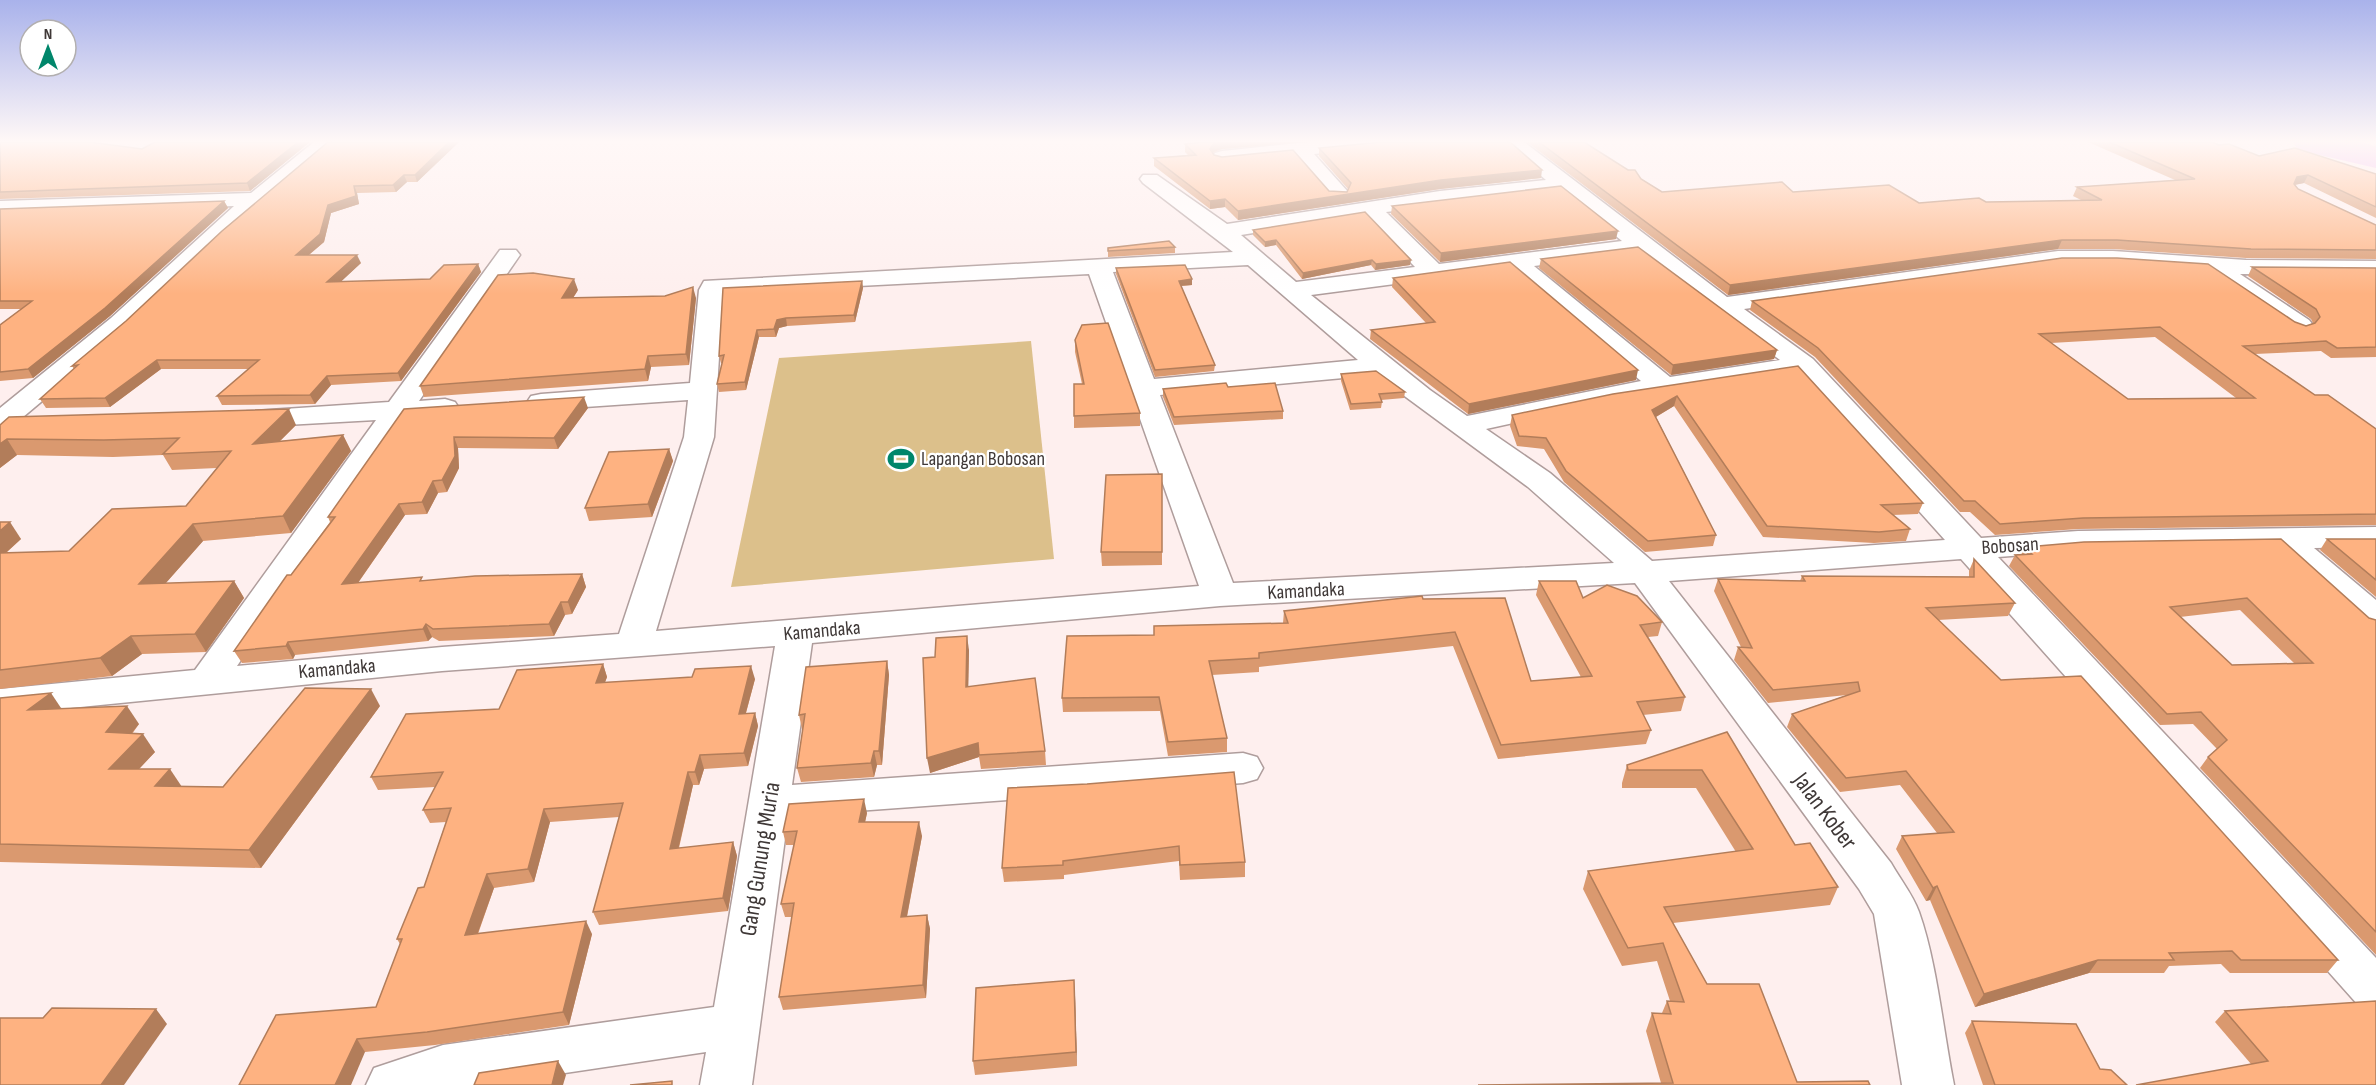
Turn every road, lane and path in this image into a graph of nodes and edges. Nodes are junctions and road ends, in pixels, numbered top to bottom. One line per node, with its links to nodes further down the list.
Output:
1 (264, 193): 5 (street)
2 (1169, 193): 8 (street, Jalan Kober)
3 (1494, 193): 7 (street)
4 (1575, 193): 9 (street)
5 (256, 199): 6 (street); 28 (street)
6 (0, 208)
7 (1370, 208): 8 (street); 16 (street)
8 (1223, 231): 11 (street, Jalan Kober)
9 (1642, 245): 12 (street); 18 (street)
10 (508, 255): 27 (street)
11 (1253, 258): 13 (street); 17 (street, Jalan Kober)
12 (1514, 261): 16 (street); 22 (street)
13 (1098, 265): 23 (street); 24 (street)
14 (2212, 266): 15 (street); 18 (street); 19 (street)
15 (2376, 268)
16 (1432, 272): 17 (street)
17 (1293, 290): 21 (street, Jalan Kober)
18 (1721, 305): 20 (street)
19 (2300, 325)
20 (1803, 365): 22 (street); 34 (street)
21 (1381, 366): 23 (street); 31 (street, Jalan Kober)
22 (1664, 386): 31 (street)
23 (1143, 387): 36 (street)
24 (703, 390): 25 (street); 39 (street)
25 (514, 403)
26 (468, 407): 27 (street)
27 (397, 412): 29 (street); 40 (street)
28 (5, 415): 30 (street)
29 (222, 418)
30 (49, 419)
31 (1463, 425): 35 (street, Jalan Kober)
32 (2282, 537): 33 (street, Bobosan); 34 (street, Bobosan); 37 (street)
33 (2376, 537)
34 (1968, 549): 35 (street, Bobosan); 44 (street)
35 (1644, 572): 36 (street, Kamandaka); 48 (street, Jalan Kober)
36 (1220, 596): 38 (street, Kamandaka)
37 (2376, 619)
38 (795, 633): 39 (street, Kamandaka); 43 (street, Gang Gunung Muria)
39 (634, 645): 40 (street, Kamandaka)
40 (206, 682): 41 (street, Kamandaka)
41 (0, 702)
42 (1243, 768): 43 (street)
43 (769, 802): 45 (street, Gang Gunung Muria)
44 (2376, 991)
45 (735, 1026): 46 (street); 47 (street, Gang Gunung Muria)
46 (392, 1085)
47 (726, 1085)
48 (1928, 1085)

